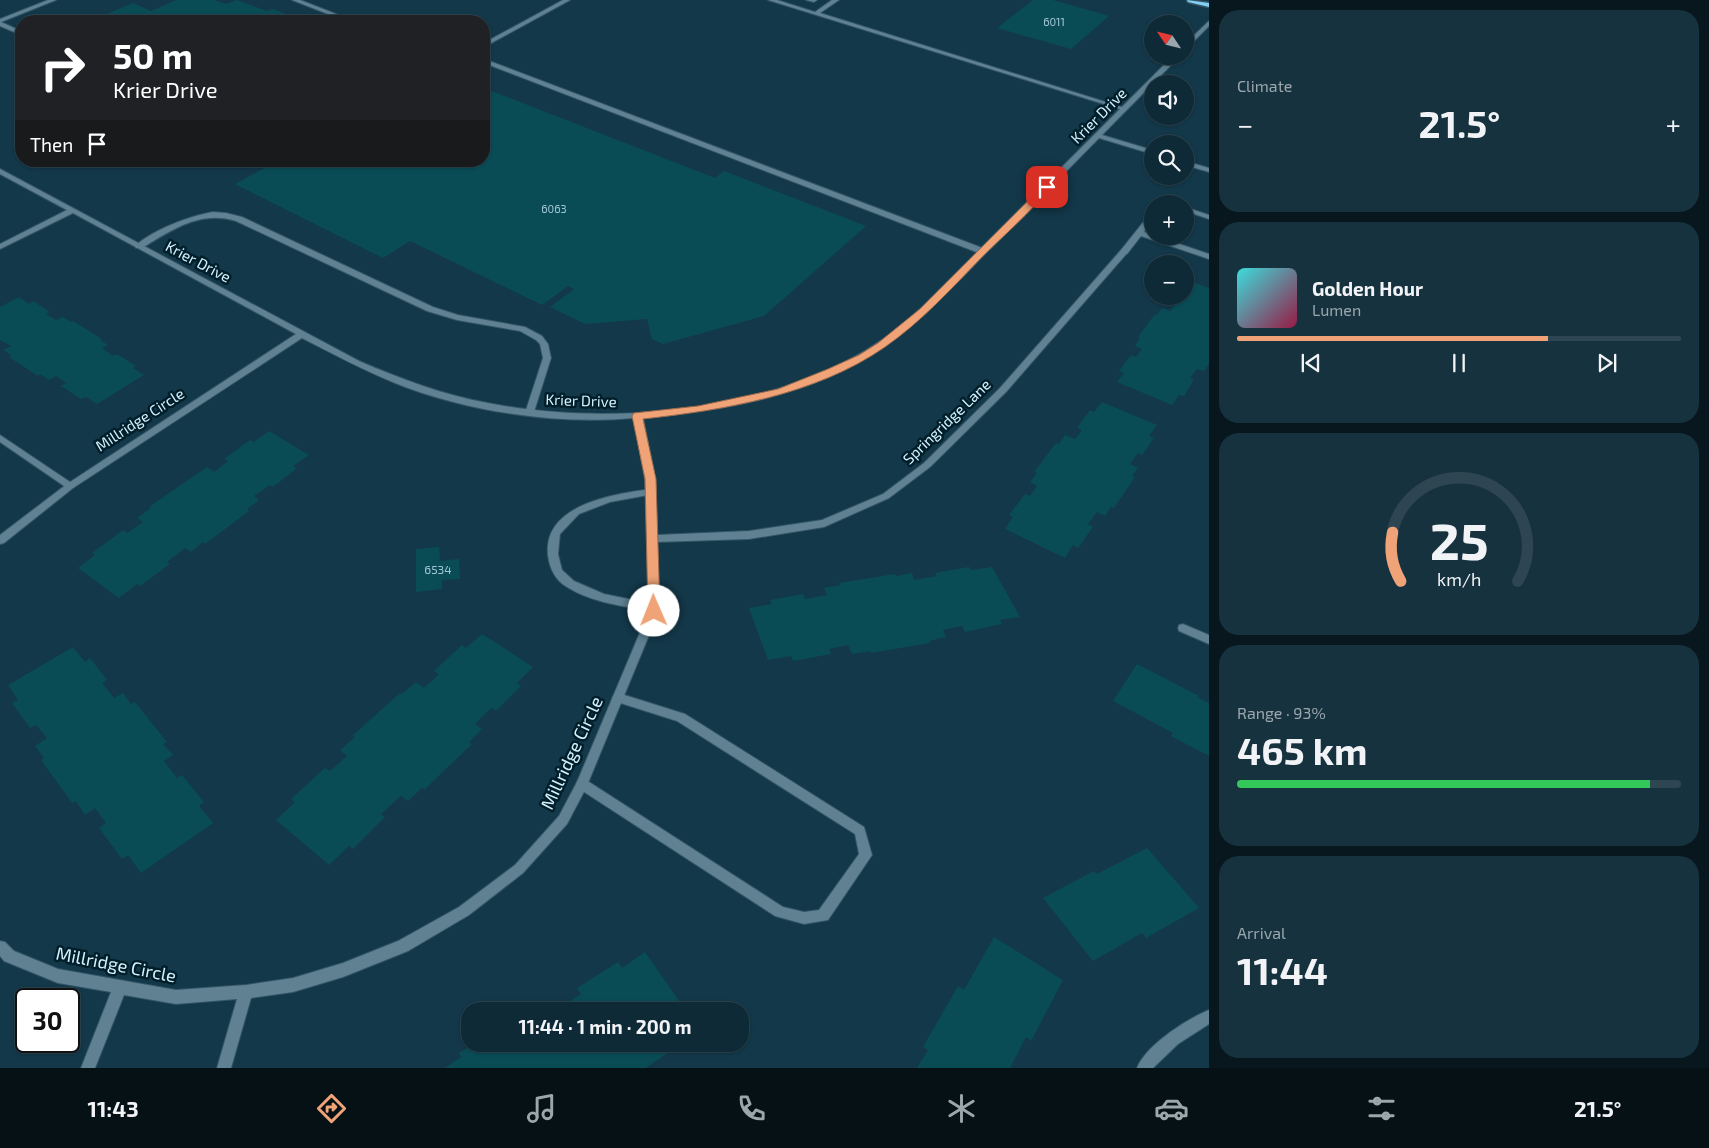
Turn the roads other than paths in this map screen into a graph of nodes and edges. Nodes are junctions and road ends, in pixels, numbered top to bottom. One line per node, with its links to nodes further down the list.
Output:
1 (53, 0): 11 (street)
2 (296, 0): 12 (street)
3 (567, 0): 18 (street)
4 (771, 0): 10 (street)
5 (809, 0): 6 (street)
6 (814, 0)
7 (836, 0): 10 (street)
8 (1191, 0): 9 (main road)
9 (1209, 5)
10 (815, 14): 21 (street)
11 (17, 15)
12 (336, 15)
13 (15, 16): 14 (street)
14 (0, 22): 16 (street)
15 (1209, 23): 17 (street)
16 (15, 30)
17 (1194, 39)
18 (490, 42)
19 (490, 63): 34 (street)
20 (1167, 65): 21 (street, Krier Drive)
21 (1125, 109): 22 (street, Krier Drive)
22 (1098, 136): 23 (street); 34 (street, Krier Drive)
23 (1144, 150)
24 (1194, 166): 25 (street)
25 (1209, 170)
26 (0, 171): 27 (street, Krier Drive)
27 (73, 210): 32 (street); 33 (street, Krier Drive)
28 (1194, 212): 29 (street)
29 (1209, 217)
30 (1144, 227): 31 (street, Springridge Lane)
31 (1139, 233): 35 (street); 42 (street, Springridge Lane)
32 (0, 246)
33 (139, 246): 36 (street, Krier Drive); 37 (street)
34 (982, 251): 38 (street, Krier Drive)
35 (1209, 258)
36 (302, 334): 37 (street, Krier Drive); 40 (street, Millridge Circle)
37 (530, 413): 38 (street, Krier Drive)
38 (638, 416): 41 (street, Millridge Circle)
39 (0, 438): 40 (street)
40 (70, 486): 43 (street, Millridge Circle)
41 (651, 492): 42 (street, Millridge Circle); 44 (street)
42 (652, 539): 44 (street, Millridge Circle)
43 (0, 540)
44 (654, 608): 47 (street, Millridge Circle)
45 (1182, 628): 46 (street)
46 (1209, 640)
47 (618, 698): 48 (street, Millridge Circle); 48 (street)
48 (582, 784): 51 (street, Millridge Circle)
49 (0, 947): 50 (street, Millridge Circle)
50 (120, 988): 51 (street, Millridge Circle); 53 (street)
51 (246, 992): 54 (street)
52 (1209, 1017): 55 (street)
53 (88, 1068)
54 (224, 1068)
55 (1144, 1068)

